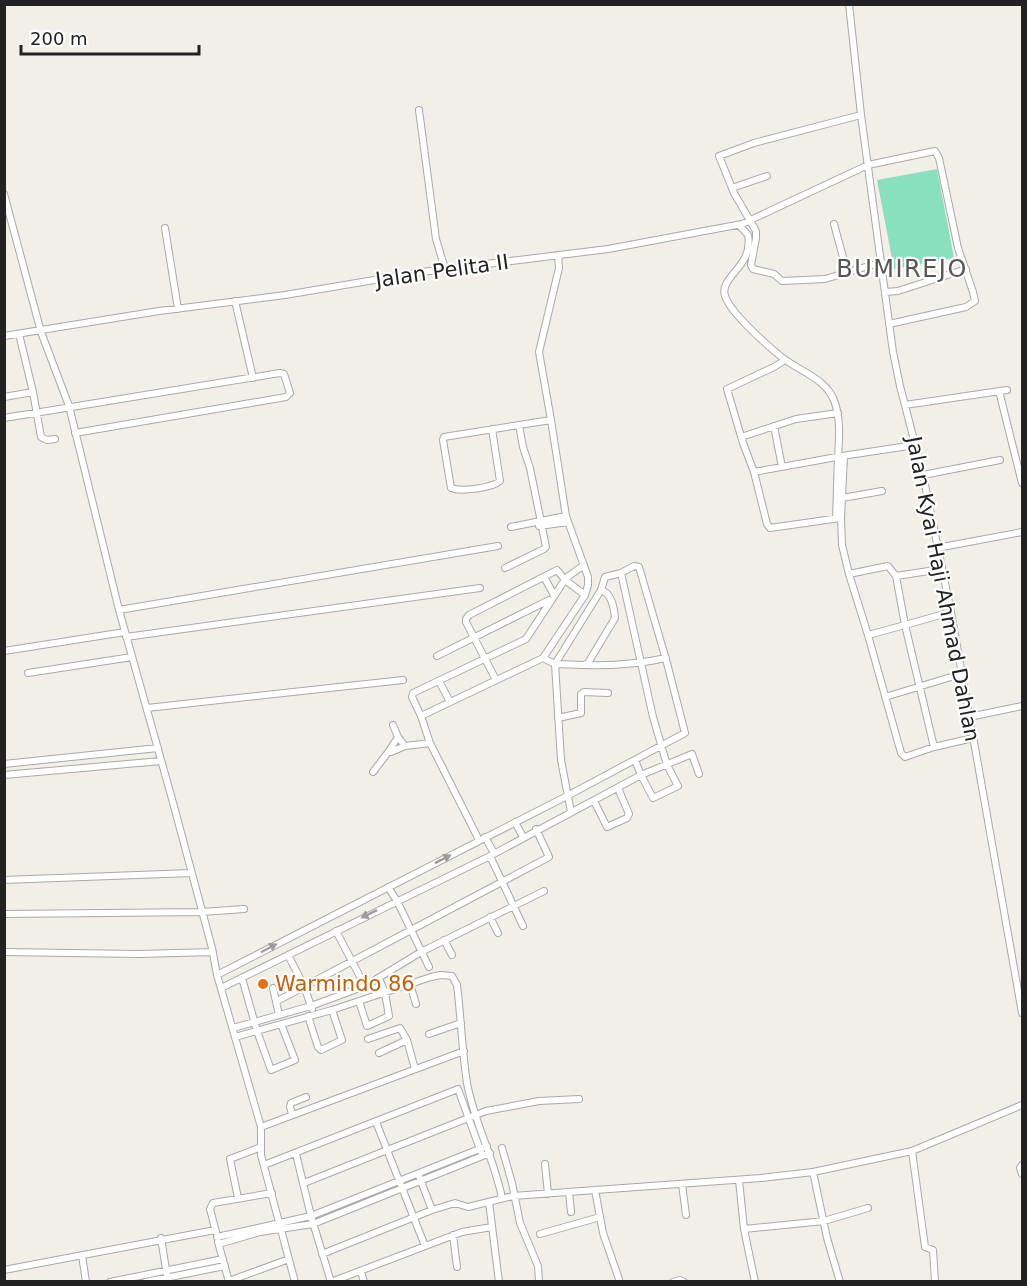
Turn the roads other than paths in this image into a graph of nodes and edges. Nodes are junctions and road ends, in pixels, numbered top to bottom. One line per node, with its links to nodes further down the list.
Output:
1 (849, 4): 3 (street, Jalan Kyai Haji Ahmad Dahlan)
2 (419, 110): 15 (street)
3 (861, 115): 4 (street, Jalan Kyai Haji Ahmad Dahlan); 6 (street)
4 (868, 165): 9 (street, Jalan Pelita II); 13 (street, Jalan Kyai Haji Ahmad Dahlan); 16 (street, Jalan Pelita II)
5 (767, 176): 6 (street)
6 (732, 188): 9 (street)
7 (5, 197): 8 (street)
8 (8, 216): 22 (street)
9 (745, 223): 12 (street, Jalan Pelita II); 14 (street); 14 (street)
10 (834, 224): 17 (street)
11 (165, 228): 20 (street)
12 (564, 254): 15 (street, Jalan Pelita II); 36 (street)
13 (882, 262): 17 (street); 18 (street, Jalan Kyai Haji Ahmad Dahlan)
14 (748, 263): 17 (street); 25 (street)
15 (445, 269): 19 (street, Jalan Pelita II)
16 (966, 269): 18 (street); 21 (street)
17 (847, 272)
18 (885, 292): 21 (street, Jalan Kyai Haji Ahmad Dahlan)
19 (235, 301): 20 (street, Jalan Pelita II); 26 (street)
20 (178, 309): 22 (street, Jalan Pelita II)
21 (889, 324): 31 (street, Jalan Kyai Haji Ahmad Dahlan)
22 (41, 332): 23 (street, Jalan Pelita II); 32 (street)
23 (19, 334): 24 (street, Jalan Pelita II); 29 (street)
24 (4, 336)
25 (785, 360): 34 (street); 41 (street)
26 (253, 378): 32 (street); 40 (street)
27 (1007, 390): 28 (street)
28 (999, 391): 31 (street); 49 (street)
29 (33, 392): 30 (street); 33 (street)
30 (4, 397)
31 (904, 405): 43 (street, Jalan Kyai Haji Ahmad Dahlan)
32 (69, 406): 33 (street); 40 (street)
33 (38, 413): 35 (street); 42 (street)
34 (838, 413): 38 (street); 44 (street)
35 (4, 418)
36 (551, 420): 37 (street); 53 (street)
37 (519, 425): 39 (street); 54 (street)
38 (774, 426): 41 (street); 46 (street)
39 (492, 429): 39 (street)
40 (75, 433): 71 (street)
41 (741, 437): 47 (street)
42 (55, 439)
43 (910, 446): 44 (street); 48 (street, Jalan Kyai Haji Ahmad Dahlan)
44 (841, 456): 46 (street); 51 (street); 52 (street)
45 (1000, 460): 48 (street)
46 (782, 467): 47 (street)
47 (754, 472): 52 (street)
48 (923, 475): 58 (street, Jalan Kyai Haji Ahmad Dahlan)
49 (1023, 483)
50 (882, 491): 51 (street)
51 (842, 498): 52 (street)
52 (839, 518): 63 (street)
53 (567, 519): 54 (street); 59 (street)
54 (541, 523): 55 (street); 60 (street)
55 (509, 529)
56 (1023, 532): 58 (street)
57 (498, 546): 71 (street)
58 (937, 548): 61 (street, Jalan Kyai Haji Ahmad Dahlan)
59 (584, 565): 66 (street); 69 (street)
60 (505, 568)
61 (939, 570): 64 (street); 73 (street, Jalan Kyai Haji Ahmad Dahlan)
62 (621, 573): 68 (street); 82 (street); 85 (street)
63 (849, 574): 64 (street); 77 (street)
64 (896, 576): 74 (street)
65 (544, 577): 66 (street); 70 (street); 78 (street)
66 (565, 580): 69 (street); 70 (street)
67 (480, 588): 76 (street)
68 (601, 590): 84 (street); 86 (street)
69 (585, 595): 84 (street)
70 (552, 597): 72 (street); 75 (street)
71 (119, 610): 76 (street)
72 (528, 612): 75 (street); 78 (street)
73 (947, 613): 74 (street); 88 (street, Jalan Kyai Haji Ahmad Dahlan)
74 (905, 625): 77 (street); 92 (street)
75 (534, 626): 83 (street)
76 (126, 635): 79 (street); 81 (street)
77 (868, 635): 94 (street)
78 (474, 638): 80 (street); 83 (street)
79 (4, 651)
80 (437, 656)
81 (132, 657): 87 (street); 97 (street)
82 (666, 658): 85 (street); 106 (street)
83 (486, 659): 90 (street); 91 (street)
84 (549, 662): 86 (street); 90 (street); 100 (street)
85 (642, 664): 86 (street); 106 (street)
86 (586, 665)
87 (28, 673)
88 (958, 675): 92 (street); 99 (street, Jalan Kyai Haji Ahmad Dahlan)
89 (403, 680): 97 (street)
90 (496, 680): 95 (street)
91 (439, 681): 95 (street); 98 (street)
92 (920, 686): 94 (street); 107 (street)
93 (608, 693): 100 (street)
94 (885, 697): 107 (street)
95 (450, 702): 98 (street)
96 (1023, 706): 99 (street)
97 (147, 708): 108 (street)
98 (421, 716): 104 (street)
99 (969, 717): 103 (street, Jalan Kyai Haji Ahmad Dahlan)
100 (558, 718): 121 (street)
101 (393, 725): 102 (street)
102 (398, 737): 105 (street); 109 (street)
103 (973, 738): 107 (street); 168 (street, Jalan Kyai Haji Ahmad Dahlan)
104 (430, 743): 105 (street); 127 (street)
105 (405, 746): 109 (street)
106 (662, 747): 111 (street); 114 (street)
107 (934, 747)
108 (158, 748): 110 (street); 112 (street)
109 (390, 751): 116 (street)
110 (113, 753): 113 (street); 115 (street)
111 (635, 760): 119 (street); 121 (street)
112 (161, 761): 115 (street); 129 (street)
113 (4, 764)
114 (667, 765): 117 (street); 119 (street); 119 (street)
115 (114, 766): 118 (street)
116 (373, 772)
117 (699, 774)
118 (4, 775)
119 (641, 775): 120 (street)
120 (618, 788): 122 (street); 122 (street)
121 (567, 796): 123 (street); 124 (street)
122 (594, 801): 123 (street)
123 (571, 812): 125 (street)
124 (515, 822): 126 (street); 127 (street)
125 (536, 829): 126 (street); 131 (street)
126 (523, 837): 128 (street)
127 (482, 839): 128 (street); 132 (street, one-way to 127)
128 (492, 854): 131 (street); 134 (street)
129 (191, 873): 130 (street); 137 (street)
130 (4, 880)
131 (502, 881): 135 (street); 142 (street)
132 (388, 887): 134 (street); 141 (street)
133 (544, 891): 135 (street)
134 (397, 901): 142 (street); 143 (street, one-way to 143)
135 (513, 906): 139 (street); 140 (street)
136 (244, 909): 137 (street)
137 (202, 912): 138 (street); 148 (street)
138 (4, 914)
139 (490, 917): 144 (street); 145 (street)
140 (523, 926)
141 (309, 927): 146 (street); 154 (street, one-way to 141)
142 (410, 929): 149 (street); 152 (street)
143 (336, 931): 146 (street); 152 (street)
144 (498, 933)
145 (444, 940): 149 (street); 151 (street)
146 (315, 941): 150 (street)
147 (4, 952): 148 (street)
148 (213, 952): 154 (street)
149 (421, 952): 153 (street); 156 (street)
150 (288, 955): 155 (street); 158 (street)
151 (452, 955)
152 (352, 960): 158 (street); 159 (street)
153 (429, 967)
154 (217, 975): 160 (street)
155 (242, 978): 160 (street); 170 (street)
156 (380, 978): 159 (street); 162 (street)
157 (410, 984): 162 (street); 165 (street); 171 (street)
158 (304, 986): 163 (street); 167 (street)
159 (365, 986): 167 (street)
160 (221, 988): 173 (street)
161 (273, 988): 163 (street)
162 (384, 991): 164 (street); 164 (street)
163 (277, 1001): 169 (street)
164 (359, 1001): 166 (street)
165 (416, 1004)
166 (332, 1010): 167 (street); 167 (street)
167 (311, 1012): 169 (street); 172 (street)
168 (1023, 1013)
169 (279, 1015): 170 (street)
170 (254, 1022): 173 (street); 174 (street)
171 (461, 1023): 175 (street); 179 (street)
172 (281, 1024): 174 (street); 174 (street)
173 (233, 1028): 176 (street)
174 (256, 1030): 176 (street)
175 (429, 1034)
176 (235, 1036): 188 (street)
177 (368, 1039): 178 (street)
178 (407, 1040): 180 (street); 181 (street)
179 (464, 1051): 181 (street); 186 (street)
180 (378, 1053)
181 (415, 1069): 185 (street)
182 (306, 1097): 185 (street)
183 (579, 1099): 186 (street)
184 (1023, 1105): 193 (street)
185 (292, 1114): 188 (street)
186 (474, 1115): 187 (street); 191 (street); 192 (street)
187 (375, 1122): 191 (street); 194 (street)
188 (261, 1127): 189 (street)
189 (261, 1147): 196 (street); 210 (street)
190 (502, 1148): 209 (street)
191 (387, 1150): 202 (street); 203 (street)
192 (485, 1151): 200 (street); 211 (street)
193 (912, 1151): 198 (street); 252 (street)
194 (296, 1154): 196 (street); 202 (street)
195 (545, 1164): 208 (street)
196 (264, 1165): 207 (street)
197 (1023, 1165): 199 (street)
198 (813, 1172): 201 (street); 220 (street)
199 (1023, 1174)
200 (419, 1176): 203 (street); 214 (street)
201 (740, 1180): 204 (street); 223 (street)
202 (304, 1183): 219 (street)
203 (399, 1184): 218 (street); 219 (street)
204 (682, 1184): 205 (street); 216 (street)
205 (595, 1190): 206 (street); 217 (street)
206 (569, 1192): 208 (street); 215 (street)
207 (272, 1193): 210 (street); 221 (street)
208 (548, 1194): 209 (street)
209 (514, 1196): 211 (street); 246 (street)
210 (238, 1198): 226 (street)
211 (504, 1198): 212 (street)
212 (489, 1202): 214 (street); 222 (street)
213 (868, 1208): 220 (street)
214 (432, 1210): 218 (street)
215 (571, 1212)
216 (686, 1215)
217 (600, 1217): 224 (street); 247 (street)
218 (413, 1219): 228 (street); 229 (street)
219 (312, 1220): 221 (street); 229 (street)
220 (824, 1221): 223 (street); 251 (street)
221 (281, 1227): 226 (street); 232 (street)
222 (492, 1227): 225 (street); 245 (street)
223 (744, 1229): 250 (street)
224 (540, 1234)
225 (453, 1235): 228 (street); 234 (street)
226 (217, 1237): 227 (street); 231 (street)
227 (161, 1238): 230 (street); 237 (street)
228 (425, 1246): 236 (street)
229 (322, 1254): 243 (street)
230 (82, 1255): 235 (street); 238 (street)
231 (223, 1259): 233 (street); 237 (street)
232 (289, 1259): 241 (street); 242 (street)
233 (225, 1266): 237 (street); 241 (street)
234 (457, 1267)
235 (4, 1270)
236 (361, 1272): 243 (street); 244 (street)
237 (167, 1276): 239 (street); 240 (street)
238 (86, 1281)
239 (110, 1281)
240 (145, 1281)
241 (229, 1281)
242 (295, 1281)
243 (331, 1281)
244 (364, 1281)
245 (499, 1281)
246 (539, 1281)
247 (620, 1281)
248 (673, 1281): 249 (street)
249 (684, 1281)
250 (755, 1281)
251 (840, 1281)
252 (935, 1281)

